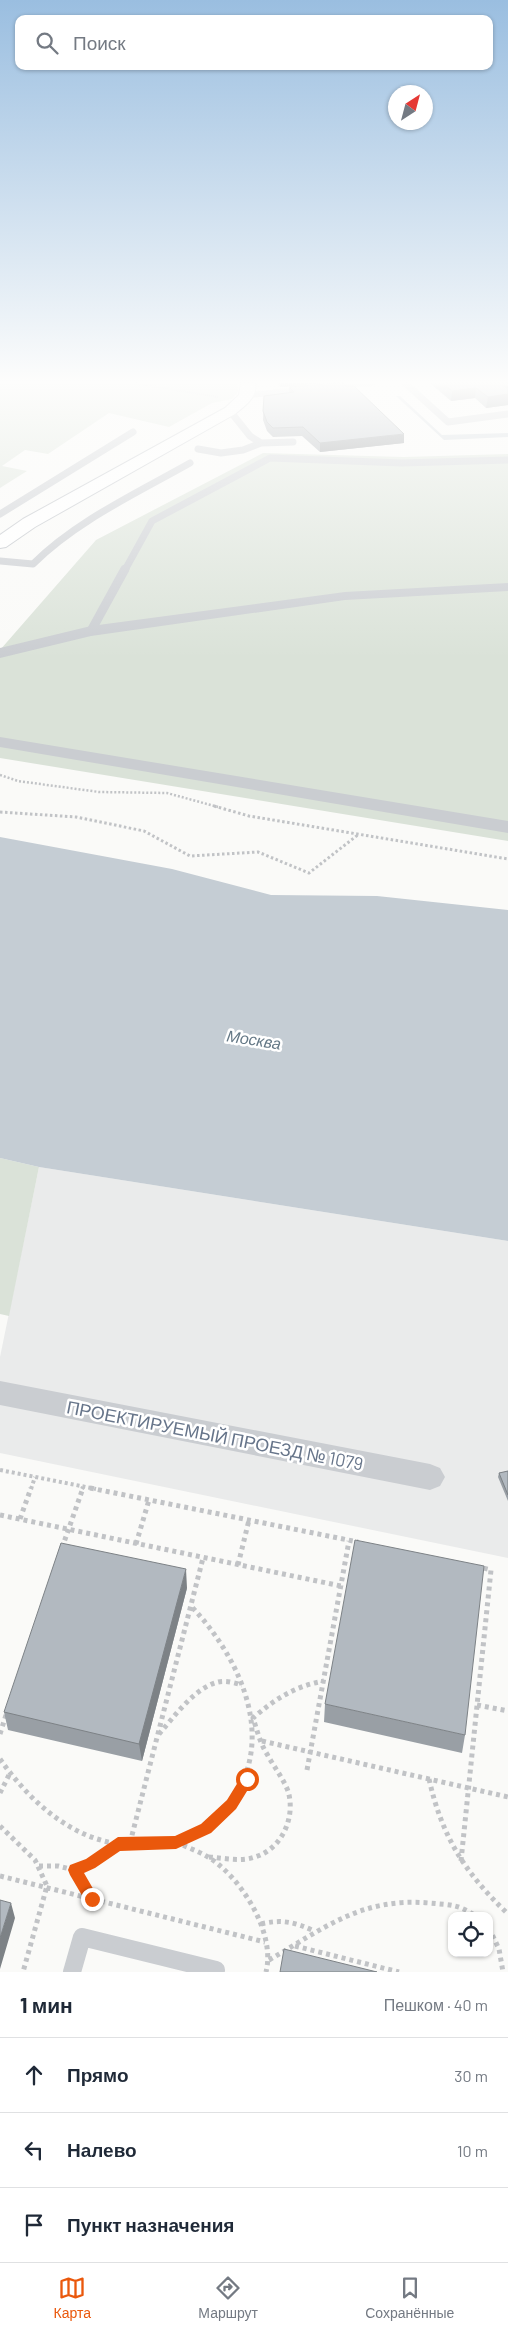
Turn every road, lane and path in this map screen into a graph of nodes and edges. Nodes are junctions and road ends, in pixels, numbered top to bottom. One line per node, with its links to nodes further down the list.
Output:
1 (63, 475): 5 (lane)
2 (110, 475): 6 (street)
3 (169, 475): 7 (lane)
4 (238, 475): 9 (lane)
5 (0, 514)
6 (1, 542)
7 (0, 561)
8 (508, 587): 9 (street)
9 (91, 631): 10 (street)
10 (0, 653)
11 (0, 742): 14 (street)
12 (0, 775): 15 (path)
13 (0, 812): 15 (path)
14 (508, 827)
15 (360, 834): 16 (path)
16 (508, 860)
17 (0, 1393): 20 (street, ПРОЕКТИРУЕМЫЙ ПРОЕЗД № 1079)
18 (0, 1470): 19 (path)
19 (35, 1477): 21 (path); 24 (path)
20 (430, 1477)
21 (83, 1487): 22 (path); 26 (path)
22 (150, 1500): 25 (path); 28 (path)
23 (0, 1515): 24 (path)
24 (20, 1520): 26 (path)
25 (249, 1520): 27 (path); 32 (path)
26 (68, 1530): 28 (path); 30 (path)
27 (349, 1541): 29 (path); 34 (path)
28 (136, 1544): 31 (path)
29 (368, 1544)
30 (59, 1558)
31 (203, 1558): 32 (path); 35 (path)
32 (238, 1565): 34 (path)
33 (472, 1566): 38 (path)
34 (341, 1586): 36 (path)
35 (191, 1606): 37 (path); 43 (path)
36 (324, 1680): 41 (path); 45 (path)
37 (242, 1685): 41 (path); 43 (path)
38 (477, 1704): 40 (path); 50 (path)
39 (9, 1706): 42 (path)
40 (508, 1711)
41 (253, 1718): 44 (path); 55 (path)
42 (0, 1734)
43 (158, 1734): 54 (path)
44 (261, 1741): 45 (path); 57 (path)
45 (310, 1752): 47 (path); 49 (path)
46 (0, 1759): 48 (path)
47 (307, 1770)
48 (10, 1773): 51 (path); 56 (path)
49 (429, 1779): 50 (path); 58 (path)
50 (468, 1788): 52 (path); 58 (path)
51 (0, 1793)
52 (508, 1797)
53 (0, 1826): 59 (path)
54 (130, 1842): 55 (path); 56 (path)
55 (176, 1842): 57 (path)
56 (118, 1844): 60 (path)
57 (209, 1856): 66 (path)
58 (461, 1861): 65 (path)
59 (39, 1866): 60 (path); 62 (path)
60 (74, 1870): 63 (path)
61 (0, 1876): 62 (path)
62 (47, 1888): 63 (path); 72 (path)
63 (92, 1899): 69 (path)
64 (469, 1912): 67 (path)
65 (508, 1914)
66 (261, 1924): 67 (path); 69 (path)
67 (315, 1931): 70 (path)
68 (493, 1934): 77 (path)
69 (265, 1942): 71 (path)
70 (294, 1946): 71 (path); 76 (path)
71 (269, 1960): 75 (path)
72 (23, 1972)
73 (72, 1972): 74 (lane)
74 (216, 1972)
75 (266, 1972)
76 (399, 1972)
77 (503, 1972)

